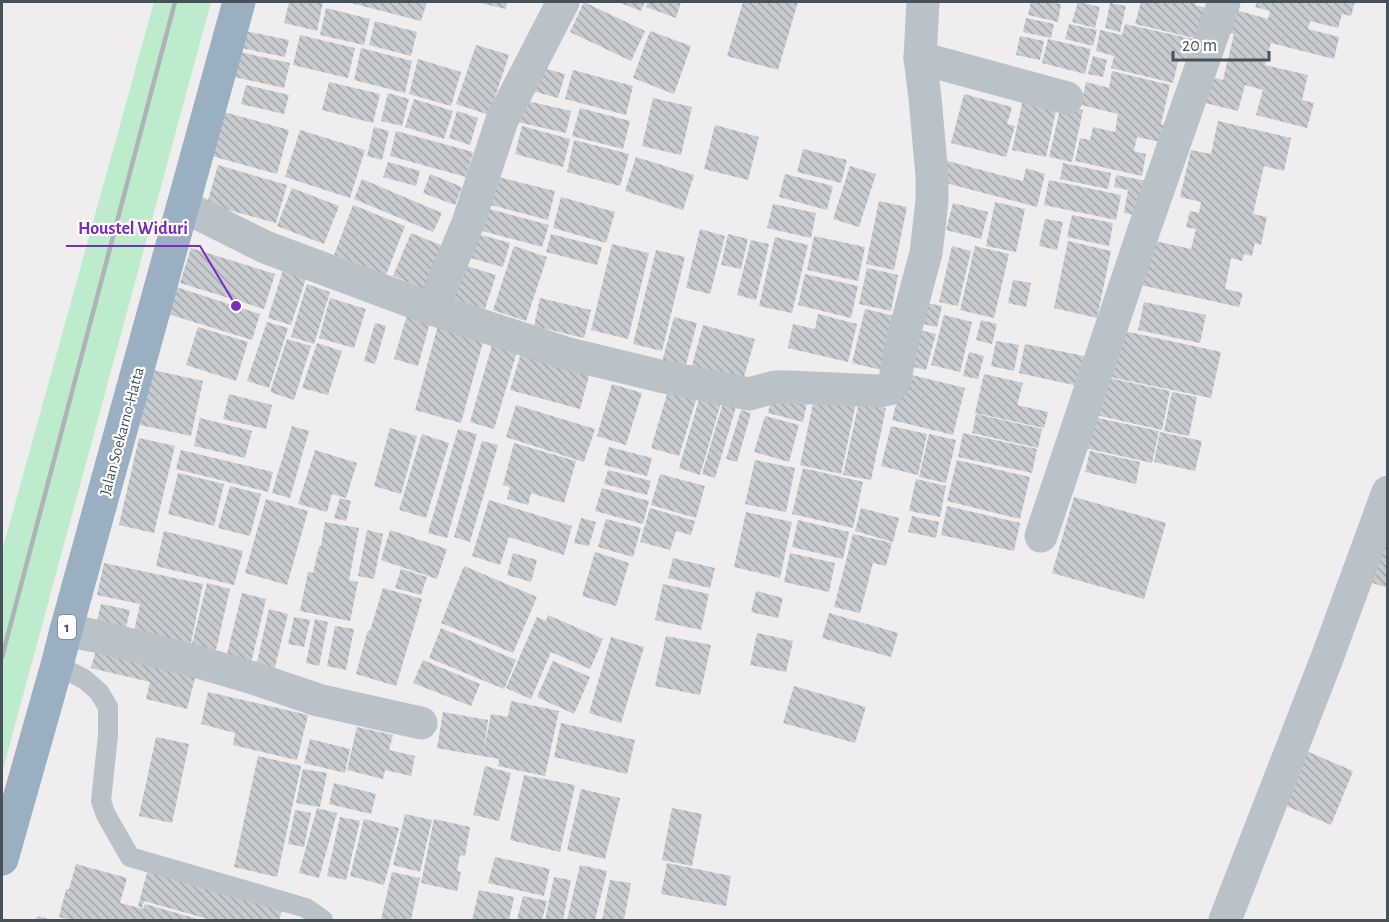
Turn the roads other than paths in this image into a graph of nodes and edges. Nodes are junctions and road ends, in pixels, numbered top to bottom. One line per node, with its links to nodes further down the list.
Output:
1 (239, 2): 7 (highway, Jalan Soekarno-Hatta / 1)
2 (563, 2): 8 (street)
3 (923, 2): 5 (street)
4 (1224, 2): 10 (street)
5 (920, 58): 6 (street); 8 (street)
6 (1067, 98)
7 (183, 206): 8 (street); 11 (highway, Jalan Soekarno-Hatta / 1)
8 (432, 309)
9 (1388, 492): 16 (street)
10 (1041, 536)
11 (66, 630): 12 (highway, Jalan Soekarno-Hatta / 1); 13 (street)
12 (57, 666): 14 (highway, Jalan Soekarno-Hatta / 1); 15 (lane)
13 (421, 723)
14 (2, 859)
15 (323, 921)
16 (1225, 921)

